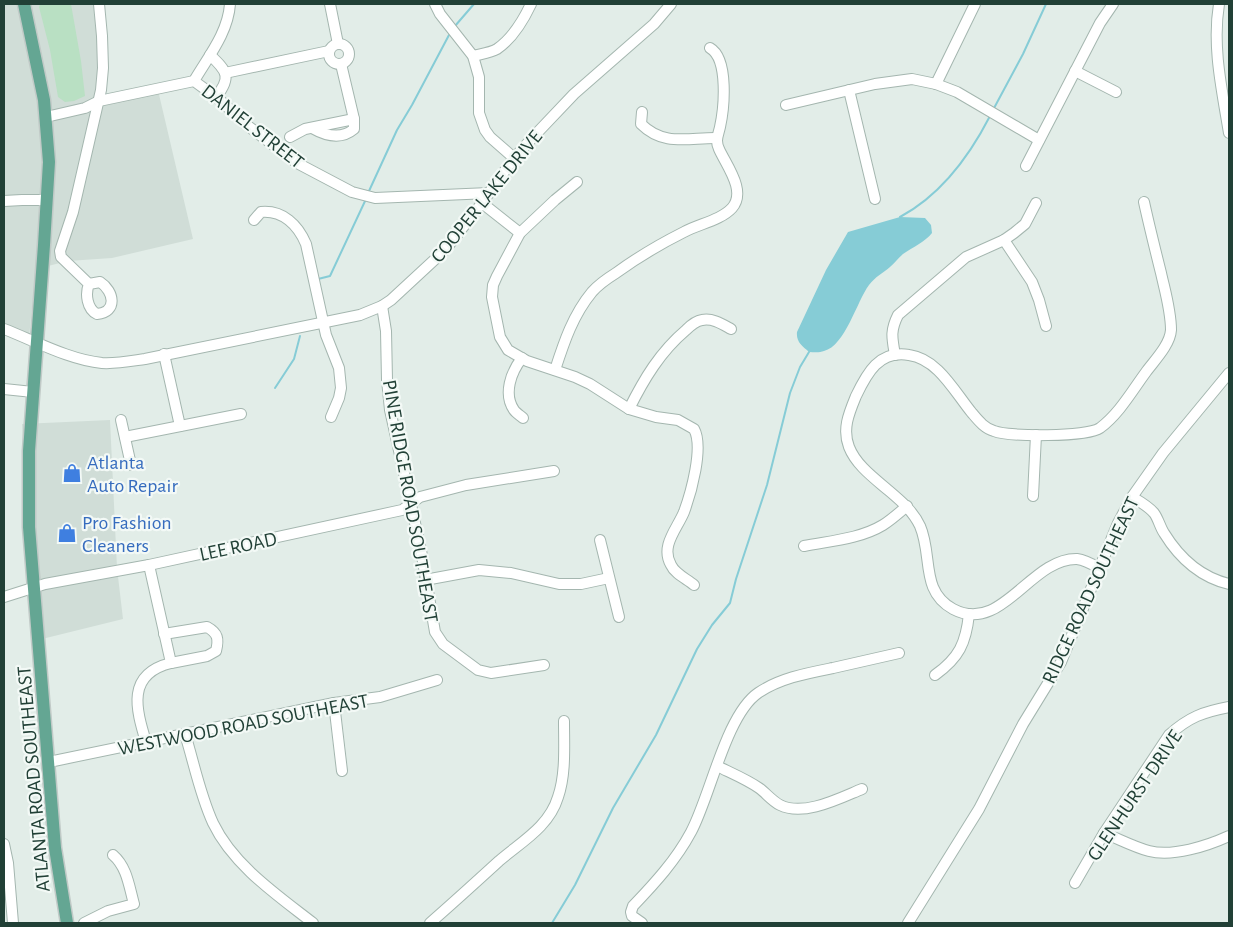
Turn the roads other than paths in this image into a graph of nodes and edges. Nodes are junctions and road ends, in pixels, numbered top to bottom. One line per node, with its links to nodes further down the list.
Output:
1 (24, 4): 28 (main road, ATLANTA ROAD SOUTHEAST)
2 (99, 4): 25 (street)
3 (230, 4): 13 (street)
4 (330, 4): 11 (street)
5 (435, 4): 15 (street)
6 (531, 4): 15 (street)
7 (671, 4): 33 (street, COOPER LAKE DRIVE)
8 (975, 4): 20 (street)
9 (1113, 4): 17 (street)
10 (1219, 4): 24 (street)
11 (338, 44): 14 (street); 16 (street)
12 (710, 48): 31 (street)
13 (210, 55): 18 (street); 19 (street)
14 (329, 55): 16 (street); 18 (street)
15 (473, 56): 33 (street)
16 (341, 64): 30 (street)
17 (1075, 71): 22 (street); 32 (street)
18 (226, 76): 23 (street)
19 (194, 81): 23 (street, DANIEL STREET); 25 (street, DANIEL STREET)
20 (936, 84): 21 (street); 32 (street)
21 (849, 90): 26 (street); 37 (street)
22 (1116, 92)
23 (216, 97): 36 (street, DANIEL STREET)
24 (1226, 97): 29 (street)
25 (99, 101): 28 (street, DANIEL STREET); 46 (street)
26 (786, 105)
27 (642, 112): 31 (street)
28 (46, 117): 38 (main road, ATLANTA ROAD SOUTHEAST)
29 (1229, 132)
30 (290, 137)
31 (716, 138): 56 (street)
32 (1039, 140): 34 (street)
33 (514, 158): 36 (street, COOPER LAKE DRIVE)
34 (1026, 166)
35 (577, 182): 44 (street)
36 (489, 192): 41 (street, COOPER LAKE DRIVE)
37 (875, 198)
38 (47, 200): 39 (street); 52 (main road, ATLANTA ROAD SOUTHEAST)
39 (4, 202)
40 (1144, 202): 66 (street)
41 (482, 203): 44 (street); 47 (street, COOPER LAKE DRIVE)
42 (1036, 203): 45 (street)
43 (254, 220): 48 (street)
44 (520, 233): 55 (street)
45 (1004, 240): 49 (street); 54 (street)
46 (89, 284)
47 (382, 306): 48 (street, COOPER LAKE DRIVE); 72 (street, PINE RIDGE ROAD SOUTHEAST)
48 (323, 323): 53 (street, COOPER LAKE DRIVE); 62 (street)
49 (1046, 326)
50 (4, 329): 52 (street, COOPER LAKE DRIVE)
51 (731, 329): 60 (street)
52 (37, 342): 53 (street, COOPER LAKE DRIVE); 59 (main road, ATLANTA ROAD SOUTHEAST)
53 (164, 354): 65 (street)
54 (895, 355): 66 (street); 73 (street)
55 (522, 358): 56 (street); 63 (street)
56 (555, 370): 60 (street)
57 (1229, 374): 71 (street, RIDGE ROAD SOUTHEAST)
58 (4, 389): 59 (street)
59 (33, 392): 82 (main road, ATLANTA ROAD SOUTHEAST)
60 (628, 409): 81 (street)
61 (241, 414): 65 (street)
62 (330, 417)
63 (524, 418)
64 (121, 420): 67 (street)
65 (180, 426): 67 (street)
66 (1036, 435): 70 (street)
67 (125, 437): 68 (street)
68 (131, 465)
69 (554, 471): 72 (street, LEE ROAD)
70 (1033, 496)
71 (1132, 497): 77 (street, RIDGE ROAD SOUTHEAST); 80 (street)
72 (410, 504): 76 (street, LEE ROAD); 79 (street, PINE RIDGE ROAD SOUTHEAST)
73 (908, 506): 75 (street); 84 (street)
74 (600, 540): 78 (street)
75 (804, 546)
76 (149, 565): 82 (street, LEE ROAD); 86 (street)
77 (1100, 568): 84 (street); 112 (street, RIDGE ROAD SOUTHEAST)
78 (609, 578): 79 (street); 85 (street)
79 (425, 580): 89 (street, PINE RIDGE ROAD SOUTHEAST)
80 (1229, 584)
81 (694, 585)
82 (34, 588): 83 (street, LEE ROAD); 97 (main road, ATLANTA ROAD SOUTHEAST)
83 (4, 597)
84 (969, 614): 90 (street)
85 (619, 617)
86 (164, 634): 88 (street); 88 (street)
87 (900, 652): 98 (street)
88 (171, 663): 96 (street)
89 (544, 665)
90 (935, 675)
91 (437, 680): 92 (street, WESTWOOD ROAD SOUTHEAST)
92 (334, 702): 95 (street, WESTWOOD ROAD SOUTHEAST); 99 (street)
93 (1229, 708): 101 (street, GLENHURST DRIVE)
94 (564, 721): 110 (street)
95 (185, 734): 96 (street, WESTWOOD ROAD SOUTHEAST); 109 (street)
96 (146, 742): 97 (street, WESTWOOD ROAD SOUTHEAST)
97 (49, 762): 107 (main road, ATLANTA ROAD SOUTHEAST)
98 (717, 766): 100 (street); 111 (street)
99 (342, 771)
100 (862, 789)
101 (1104, 833): 102 (street); 105 (street, GLENHURST DRIVE)
102 (1229, 836)
103 (4, 844): 106 (street)
104 (113, 855): 108 (street)
105 (1075, 883)
106 (13, 923)
107 (66, 923)
108 (84, 923)
109 (313, 923)
110 (430, 923)
111 (642, 923)
112 (908, 923)

